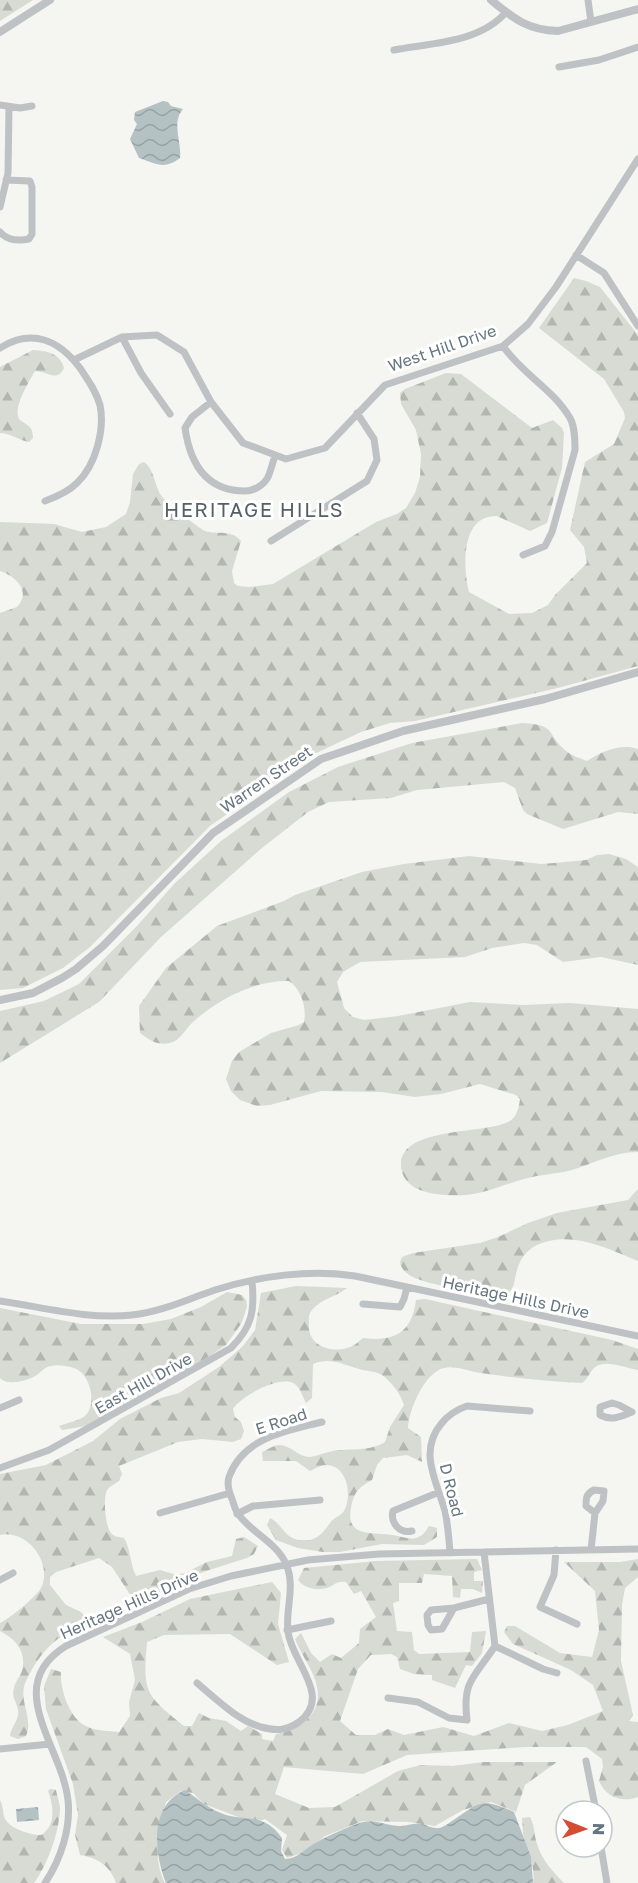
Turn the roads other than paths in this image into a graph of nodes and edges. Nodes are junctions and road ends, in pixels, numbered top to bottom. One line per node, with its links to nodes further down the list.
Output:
1 (49, 0): 7 (street)
2 (491, 0): 5 (street)
3 (588, 0): 6 (street)
4 (638, 9): 6 (street)
5 (506, 12): 6 (street); 9 (street)
6 (591, 22)
7 (0, 32)
8 (638, 46): 10 (street)
9 (394, 50)
10 (559, 67)
11 (0, 105): 13 (street)
12 (32, 106): 13 (street)
13 (9, 107): 15 (street)
14 (638, 159): 18 (street, West Hill Drive)
15 (6, 180): 16 (street); 17 (street)
16 (0, 207)
17 (1, 237)
18 (576, 255): 19 (street); 21 (street, West Hill Drive)
19 (638, 326)
20 (122, 337): 23 (street, West Hill Drive); 24 (street, West Hill Drive); 26 (street)
21 (503, 346): 25 (street, West Hill Drive); 30 (street)
22 (0, 348): 23 (street)
23 (74, 360): 28 (street)
24 (211, 402): 27 (street, West Hill Drive); 27 (street)
25 (357, 413): 27 (street, West Hill Drive); 29 (street)
26 (170, 414)
27 (275, 455)
28 (45, 501)
29 (271, 541)
30 (523, 555)
31 (638, 672): 32 (street, Warren Street)
32 (0, 1000)
33 (252, 1281): 34 (street, Heritage Hills Drive); 35 (street, Heritage Hills Drive); 42 (street, East Hill Drive)
34 (406, 1287): 36 (street); 37 (street, Heritage Hills Drive)
35 (0, 1301)
36 (363, 1304)
37 (638, 1336)
38 (19, 1400): 39 (street)
39 (0, 1408)
40 (530, 1411): 44 (street, D Road)
41 (322, 1422): 43 (street, E Road)
42 (0, 1468)
43 (230, 1493): 46 (street); 48 (street)
44 (437, 1493): 49 (street); 54 (street, D Road)
45 (320, 1500): 48 (street)
46 (160, 1513)
47 (595, 1513): 52 (street)
48 (237, 1514): 55 (street)
49 (412, 1531)
50 (638, 1549): 52 (street, Heritage Hills Drive)
51 (556, 1550): 52 (street, Heritage Hills Drive); 53 (street, Heritage Hills Drive); 61 (street)
52 (591, 1550)
53 (484, 1552): 54 (street, Heritage Hills Drive); 58 (street)
54 (450, 1553): 55 (street, Heritage Hills Drive)
55 (286, 1564): 62 (street); 67 (street, Heritage Hills Drive)
56 (14, 1573): 57 (street)
57 (0, 1580)
58 (489, 1599): 59 (street); 63 (street)
59 (454, 1608)
60 (331, 1620): 62 (street)
61 (577, 1624)
62 (287, 1630): 65 (street)
63 (495, 1646): 64 (street); 66 (street)
64 (557, 1673)
65 (197, 1683)
66 (388, 1698)
67 (50, 1744): 68 (street); 72 (street, Heritage Hills Drive)
68 (0, 1749)
69 (586, 1761): 70 (street)
70 (594, 1799)
71 (603, 1859): 73 (street)
72 (45, 1883)
73 (607, 1883)

